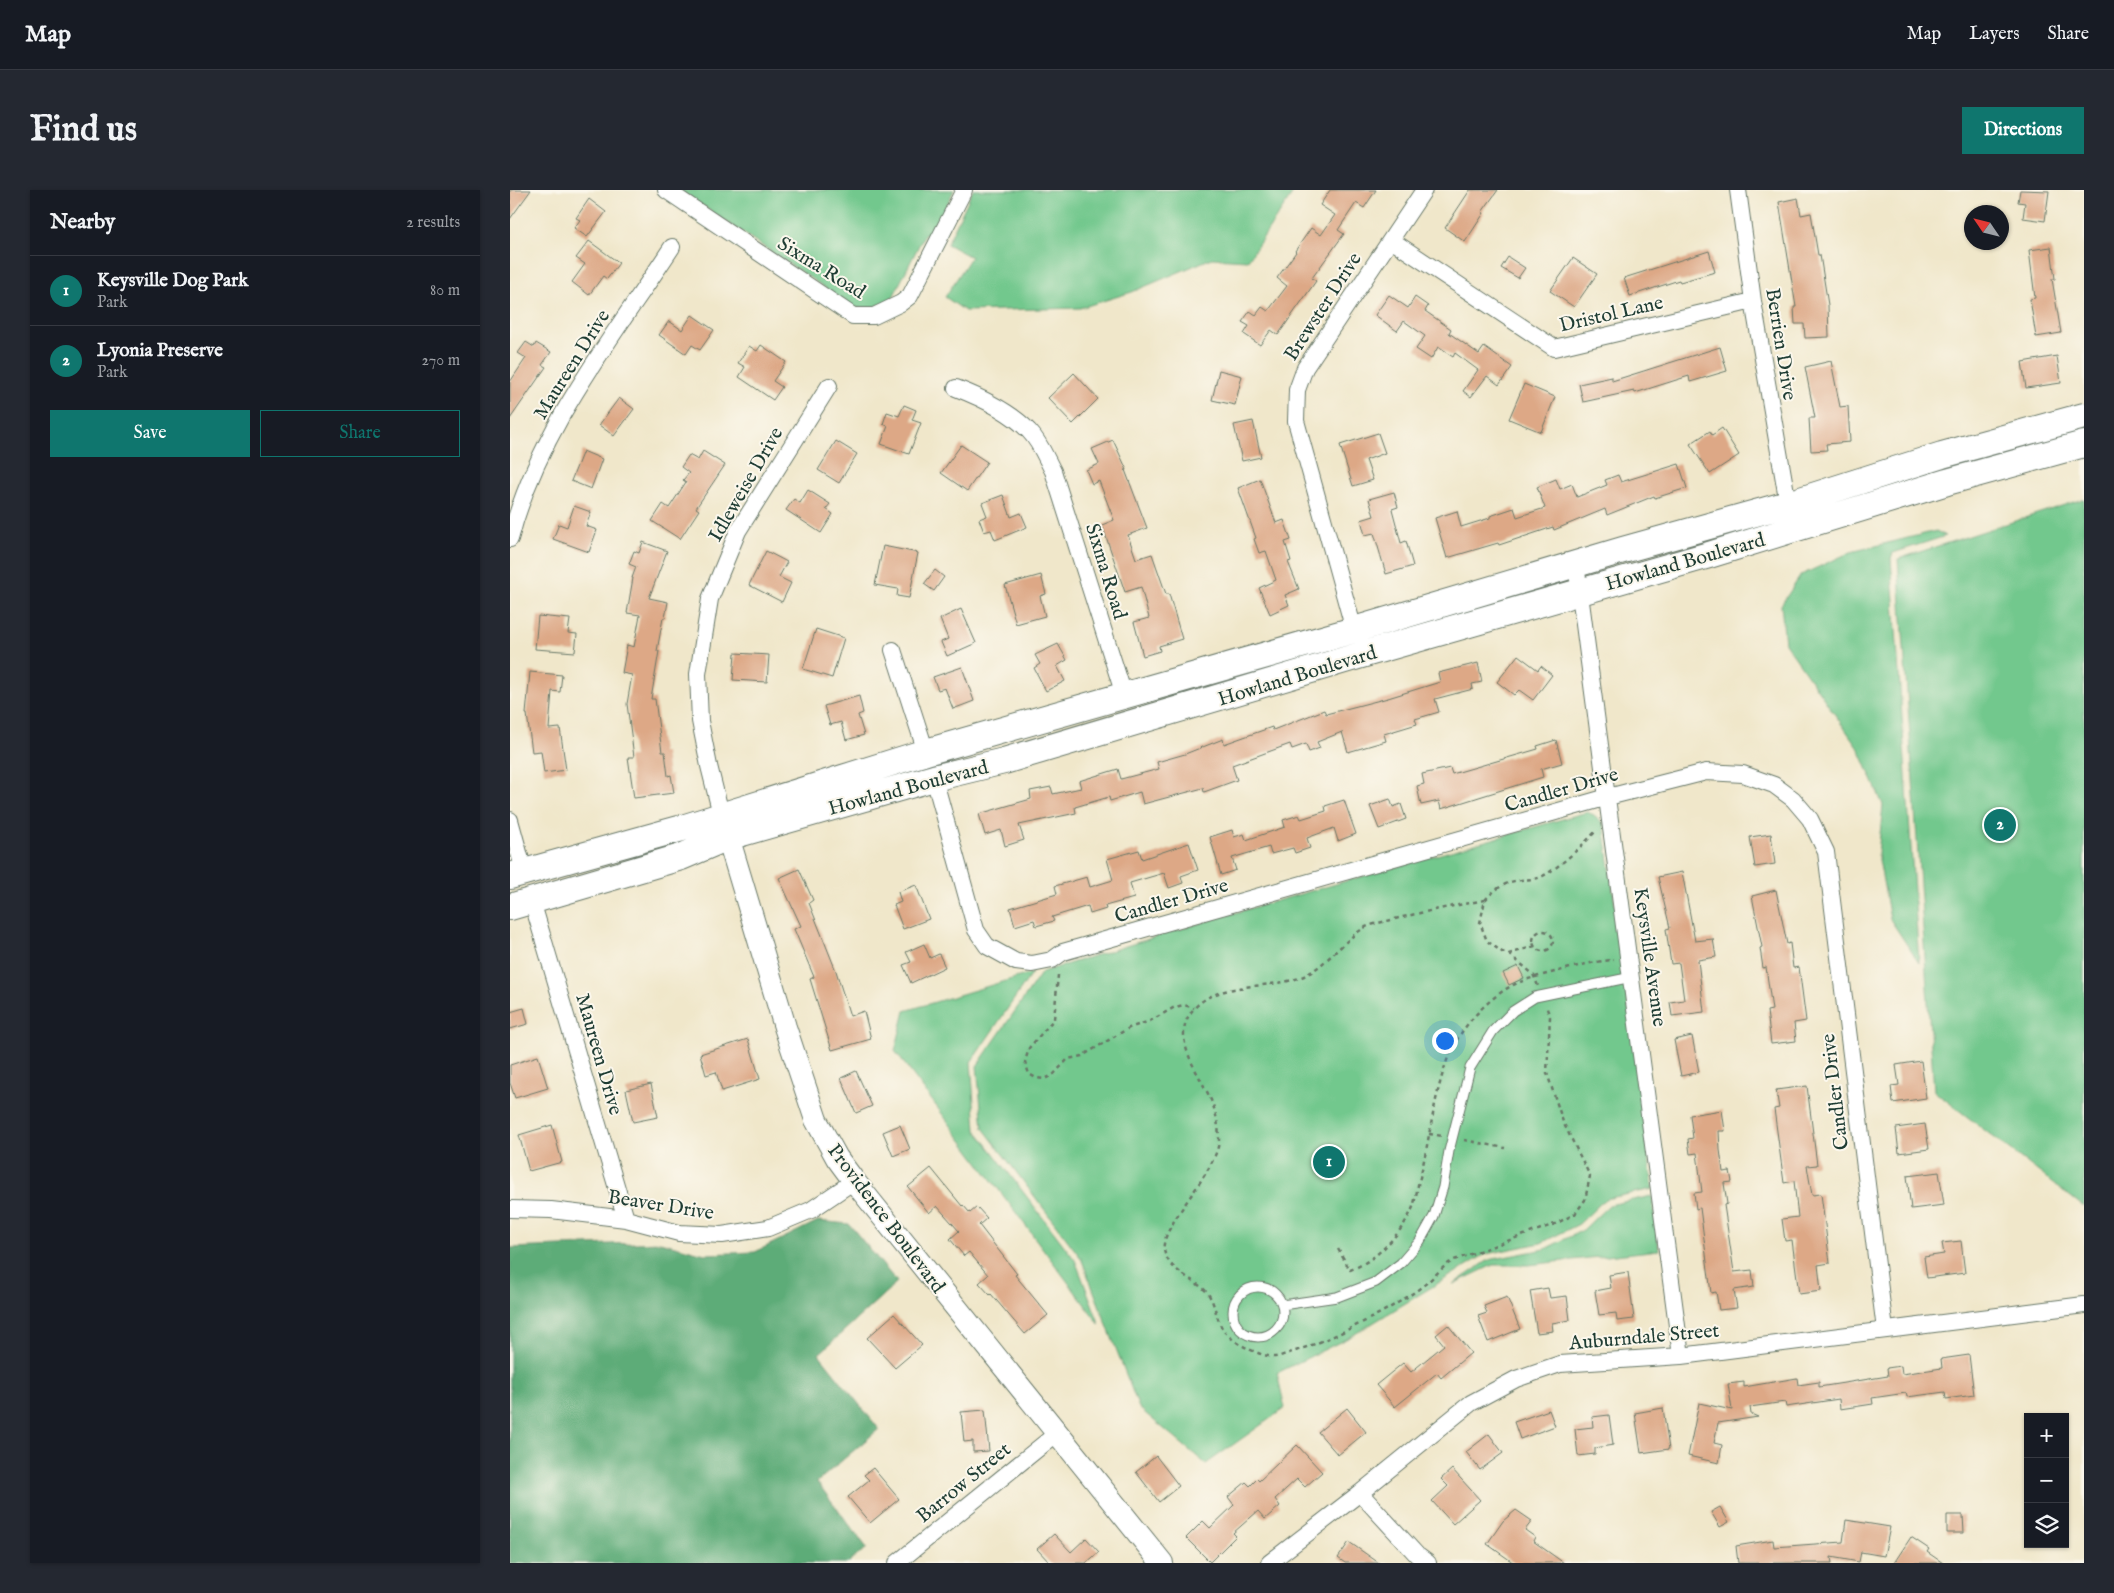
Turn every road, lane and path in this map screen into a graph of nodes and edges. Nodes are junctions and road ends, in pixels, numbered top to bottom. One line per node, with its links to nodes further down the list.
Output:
1 (666, 190): 2 (street, Sixma Road)
2 (964, 190)
3 (1424, 190): 5 (street, Brewster Drive)
4 (1738, 190): 7 (street, Berrien Drive)
5 (1390, 240): 7 (street, Dristol Lane); 16 (street, Brewster Drive)
6 (672, 247): 13 (street, Maureen Drive)
7 (1753, 301): 12 (street, Berrien Drive)
8 (829, 386): 23 (street, Idleweise Drive)
9 (956, 388): 18 (street, Sixma Road)
10 (2084, 416): 12 (main road, Howland Boulevard)
11 (2084, 444): 15 (main road, Howland Boulevard)
12 (1788, 504): 14 (main road, Howland Boulevard)
13 (510, 539)
14 (1576, 564): 15 (street, Keysville Avenue); 16 (main road, Howland Boulevard)
15 (1581, 592): 20 (main road, Howland Boulevard); 21 (street, Keysville Avenue)
16 (1354, 630): 18 (main road, Howland Boulevard)
17 (893, 650): 19 (street)
18 (1124, 695): 19 (main road, Howland Boulevard)
19 (926, 752): 23 (main road, Howland Boulevard)
20 (934, 778): 21 (street, Candler Drive); 23 (main road, Howland Boulevard)
21 (1608, 798): 31 (street, Keysville Avenue); 44 (street, Candler Drive)
22 (510, 820): 25 (street)
23 (725, 826): 25 (main road, Howland Boulevard); 27 (main road, Howland Boulevard); 39 (main road, Providence Boulevard)
24 (1599, 829): 26 (path)
25 (517, 873)
26 (1485, 900): 29 (path); 34 (path)
27 (521, 904): 41 (street, Maureen Drive)
28 (1534, 946): 28 (path); 29 (path)
29 (1509, 954): 32 (path)
30 (1058, 975): 34 (path)
31 (1632, 977): 42 (lane); 45 (street, Keysville Avenue)
32 (1539, 987)
33 (1546, 1006): 34 (path)
34 (1194, 1008)
35 (1429, 1134): 36 (path)
36 (1444, 1136)
37 (1460, 1139): 38 (path)
38 (1505, 1148)
39 (854, 1181): 41 (street, Beaver Drive); 46 (main road, Providence Boulevard)
40 (510, 1209): 41 (street, Beaver Drive)
41 (626, 1219)
42 (1282, 1305): 42 (lane)
43 (2084, 1305): 44 (street, Auburndale Street)
44 (1885, 1330): 45 (street, Auburndale Street)
45 (1682, 1356): 47 (street, Auburndale Street)
46 (1056, 1434): 48 (street, Barrow Street); 49 (main road, Providence Boulevard)
47 (1360, 1493): 50 (street, Auburndale Street); 51 (street)
48 (898, 1563)
49 (1162, 1563)
50 (1269, 1563)
51 (1428, 1563)

